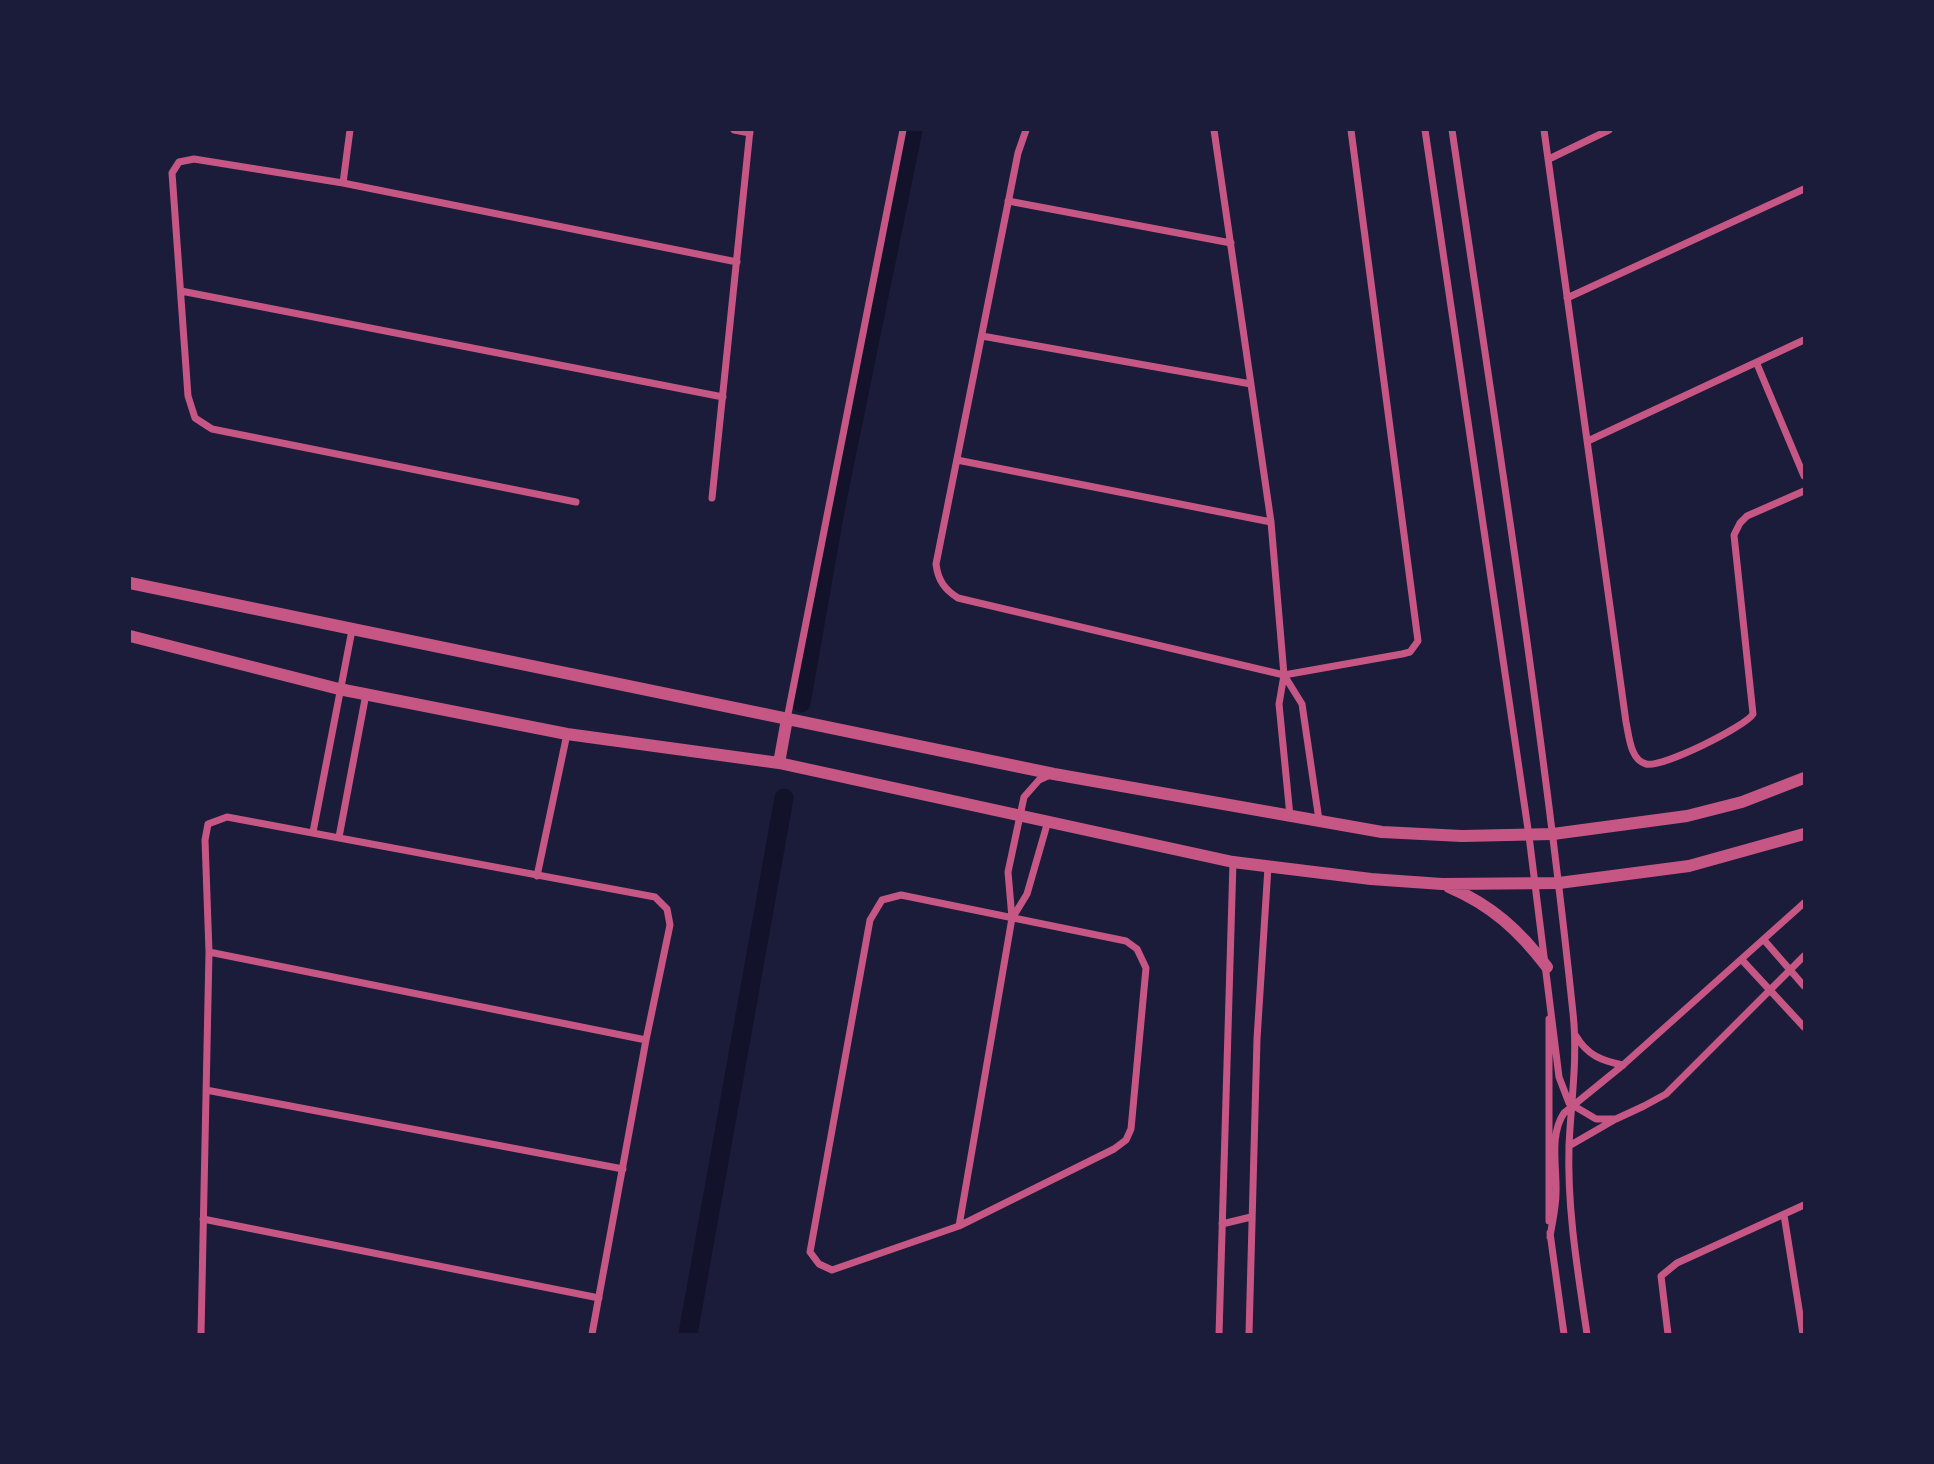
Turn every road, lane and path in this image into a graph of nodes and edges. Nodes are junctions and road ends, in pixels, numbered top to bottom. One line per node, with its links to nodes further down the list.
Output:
1 (350, 130): 13 (street)
2 (734, 130): 11 (street)
3 (902, 130): 38 (street)
4 (1026, 130): 15 (street)
5 (1214, 130): 16 (street)
6 (1351, 130): 35 (street)
7 (1425, 130): 51 (street)
8 (1452, 130): 48 (street)
9 (1545, 130): 12 (street)
10 (1609, 130): 12 (street)
11 (750, 131): 17 (street)
12 (1549, 159): 19 (street)
13 (343, 183): 17 (street); 18 (street)
14 (1804, 189): 19 (street)
15 (1008, 201): 16 (street); 20 (street)
16 (1231, 243): 23 (street)
17 (737, 262): 24 (street)
18 (181, 291): 24 (street); 30 (street)
19 (1567, 298): 25 (street)
20 (982, 336): 23 (street); 26 (street)
21 (1804, 340): 22 (street)
22 (1757, 364): 25 (street); 27 (street)
23 (1251, 384): 31 (street)
24 (723, 397): 29 (street)
25 (1590, 440): 28 (street)
26 (957, 460): 31 (street); 35 (street)
27 (1804, 476)
28 (1804, 491)
29 (712, 498)
30 (576, 502)
31 (1270, 522): 35 (street)
32 (130, 583): 33 (street)
33 (352, 629): 36 (street); 38 (street)
34 (130, 636): 36 (street)
35 (1284, 675): 44 (street); 45 (street)
36 (339, 689): 37 (street); 47 (street)
37 (366, 694): 39 (street); 50 (street)
38 (787, 719): 40 (street); 41 (street)
39 (567, 734): 40 (street); 54 (street)
40 (779, 763): 43 (street)
41 (1054, 774): 43 (street); 44 (street)
42 (1804, 778): 48 (street)
43 (1021, 813): 46 (street); 59 (street)
44 (1290, 818): 45 (street)
45 (1319, 820): 51 (street)
46 (1048, 821): 52 (street); 59 (street)
47 (313, 832): 50 (street); 61 (street)
48 (1553, 834): 51 (street); 55 (street)
49 (1804, 834): 55 (street)
50 (339, 836): 54 (street)
51 (1529, 836): 57 (street)
52 (1233, 862): 53 (street); 82 (street)
53 (1268, 867): 56 (street); 80 (street)
54 (537, 876): 71 (street)
55 (1559, 883): 57 (street); 70 (street)
56 (1442, 884): 57 (street); 64 (street)
57 (1536, 884): 64 (street)
58 (1804, 903): 60 (street)
59 (1012, 918): 83 (street); 83 (street); 83 (street)
60 (1764, 940): 63 (street); 65 (street)
61 (209, 952): 71 (street); 73 (street)
62 (1804, 956): 65 (street)
63 (1742, 960): 68 (street); 72 (street)
64 (1547, 967): 67 (street)
65 (1791, 969): 66 (street); 68 (street)
66 (1804, 986)
67 (1549, 987): 74 (street); 84 (street)
68 (1771, 988): 69 (street); 75 (street)
69 (1804, 1027)
70 (1576, 1035): 72 (street); 74 (street)
71 (646, 1040): 77 (street)
72 (1623, 1065): 74 (street)
73 (206, 1090): 77 (street); 81 (street)
74 (1574, 1105): 75 (street); 76 (street); 84 (street)
75 (1616, 1119): 76 (street)
76 (1569, 1146): 91 (street)
77 (623, 1169): 85 (street)
78 (1804, 1205): 79 (street)
79 (1784, 1215): 92 (street); 93 (street)
80 (1251, 1217): 82 (street); 89 (street)
81 (203, 1219): 85 (street); 86 (street)
82 (1222, 1224): 88 (street)
83 (959, 1226)
84 (1550, 1237): 90 (street)
85 (599, 1298): 87 (street)
86 (201, 1335)
87 (592, 1335)
88 (1219, 1335)
89 (1248, 1335)
90 (1564, 1335)
91 (1587, 1335)
92 (1668, 1335)
93 (1803, 1335)

